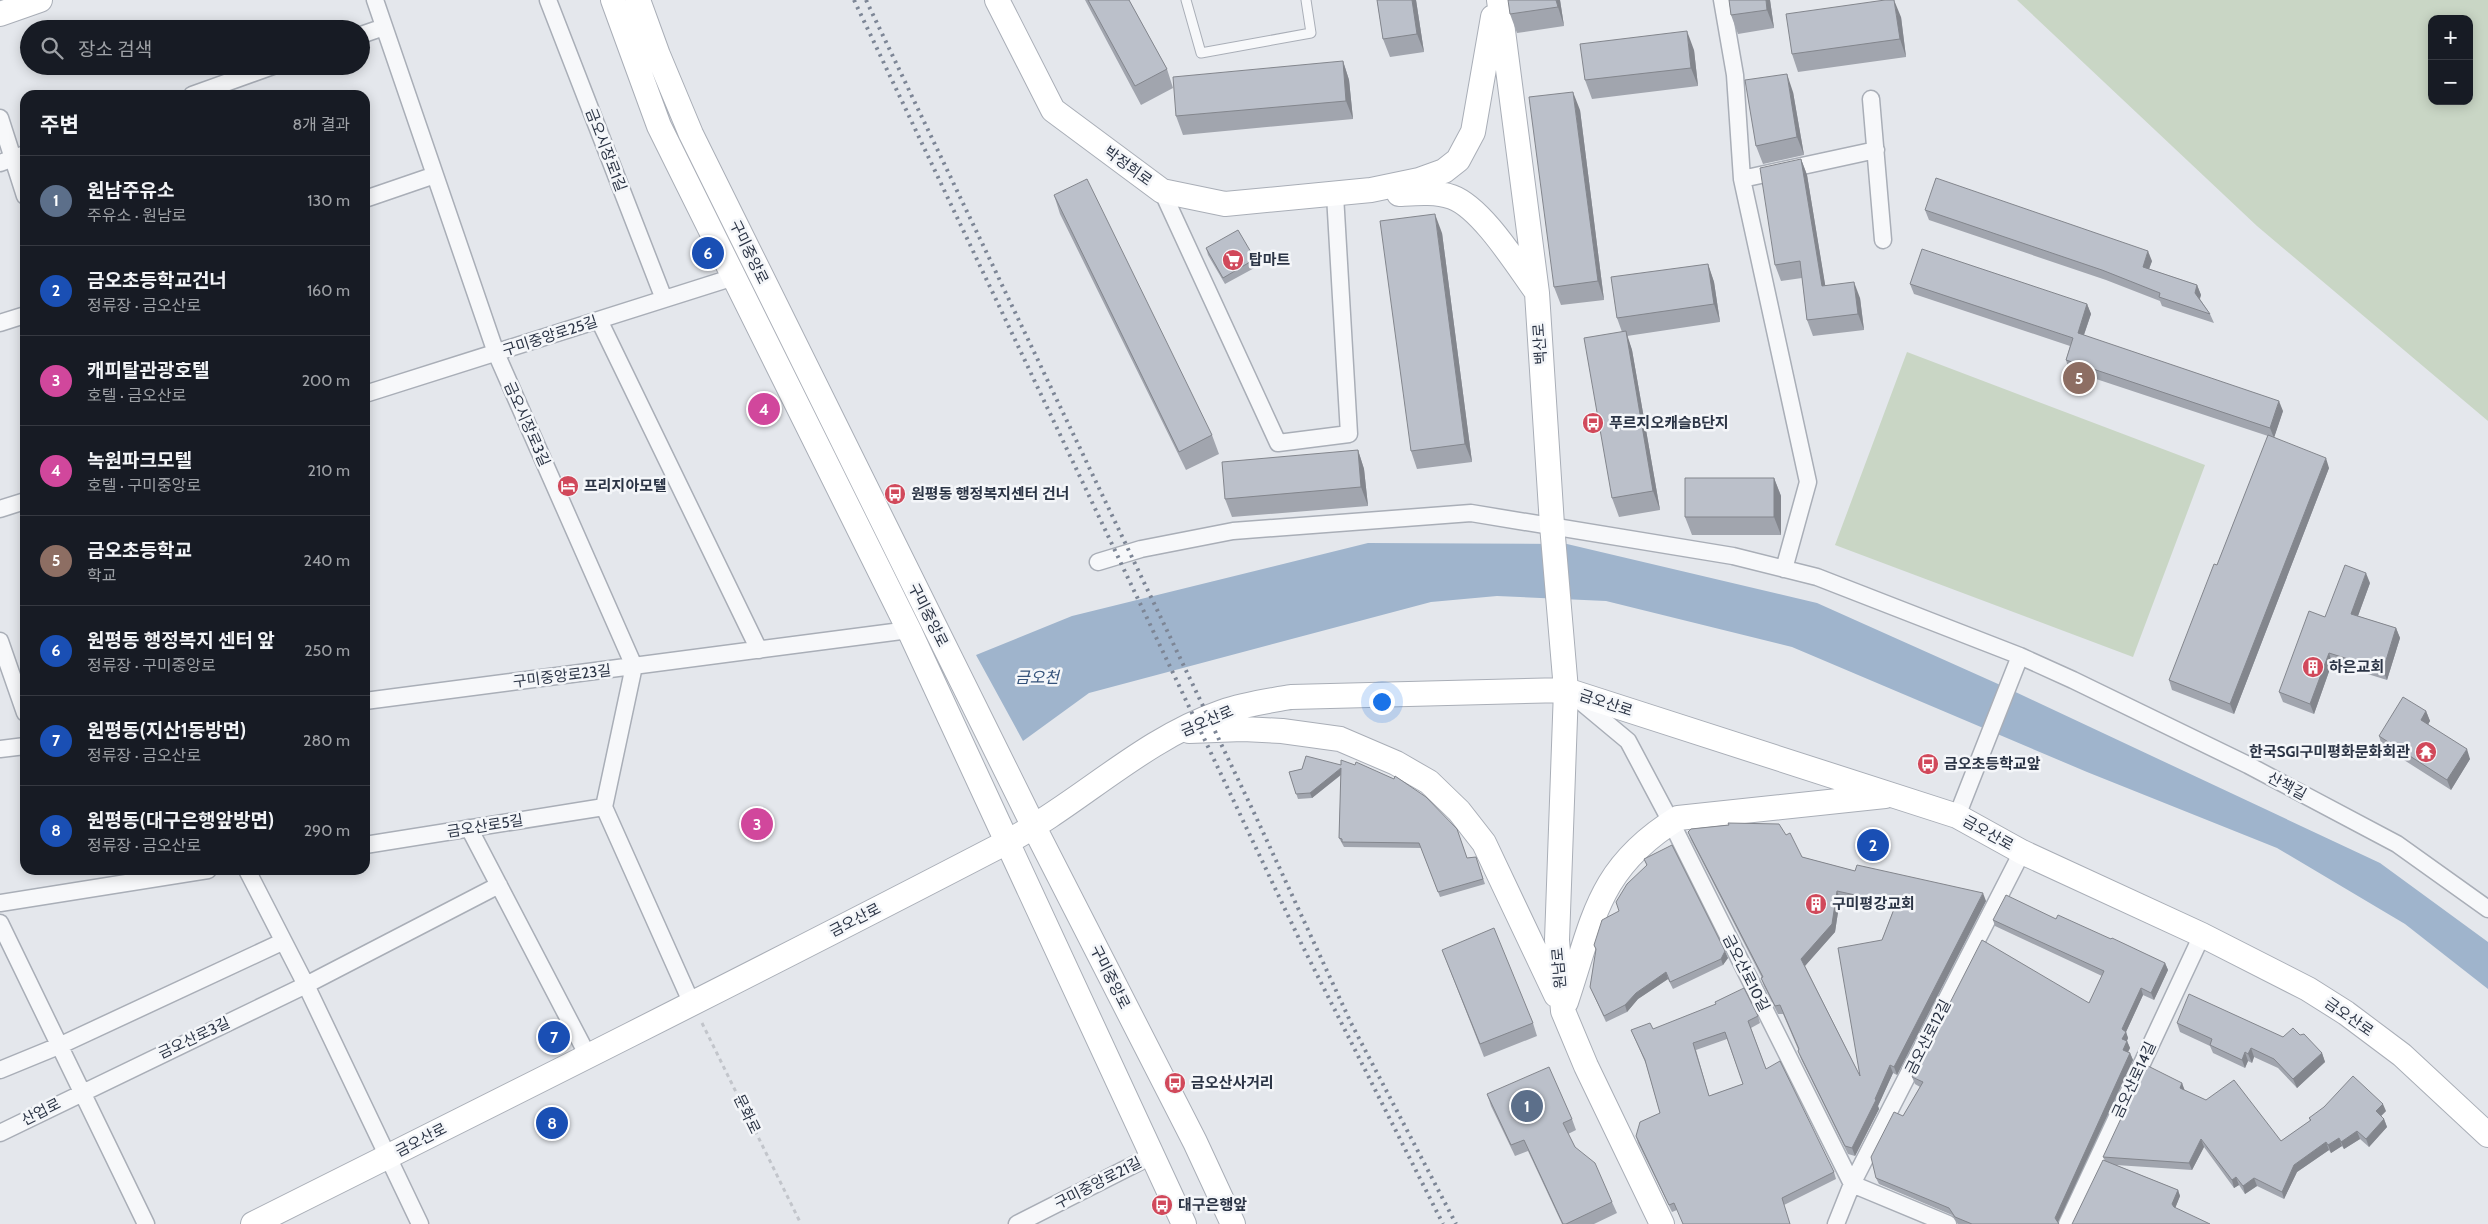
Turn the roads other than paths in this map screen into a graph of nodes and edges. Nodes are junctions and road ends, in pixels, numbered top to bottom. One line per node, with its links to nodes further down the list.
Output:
1 (40, 0): 11 (street)
2 (375, 0): 12 (street, 금오시장로3길)
3 (548, 0): 29 (street, 금오시장로1길)
4 (613, 0): 27 (street, 구미중앙로)
5 (638, 0): 55 (street, 구미중앙로)
6 (997, 0): 23 (street, 박정희로)
7 (1186, 0): 8 (lane)
8 (1306, 0)
9 (1497, 0): 24 (street); 28 (street, 백산로)
10 (1722, 0): 21 (street)
11 (0, 14)
12 (384, 27): 13 (street); 20 (street, 금오시장로3길)
13 (370, 32)
14 (248, 75): 15 (street)
15 (206, 90)
16 (1871, 99): 18 (street)
17 (0, 118): 19 (street)
18 (1876, 150): 21 (street); 26 (street)
19 (13, 159): 22 (street)
20 (435, 175): 25 (street); 33 (street, 금오시장로3길)
21 (1742, 180): 39 (street)
22 (20, 181)
23 (1162, 191): 24 (street, 박정희로); 24 (street)
24 (1335, 195): 28 (street)
25 (370, 197)
26 (1883, 240)
27 (734, 277): 29 (street, 구미중앙로25길); 40 (street, 구미중앙로)
28 (1537, 292): 37 (street, 백산로)
29 (664, 299): 31 (street, 구미중앙로25길)
30 (20, 316): 32 (street)
31 (599, 320): 33 (street, 구미중앙로25길); 42 (street)
32 (0, 323)
33 (496, 353): 34 (street, 구미중앙로25길); 44 (street, 금오시장로3길)
34 (370, 392)
35 (20, 503): 36 (street)
36 (0, 509)
37 (1552, 524): 38 (street, 산책길); 39 (street, 산책길); 45 (street, 백산로)
38 (1098, 562)
39 (1784, 569): 43 (street, 산책길)
40 (909, 630): 42 (street, 구미중앙로23길); 57 (street, 구미중앙로)
41 (0, 641): 46 (street)
42 (759, 650): 44 (street, 구미중앙로23길)
43 (2020, 656): 53 (street); 64 (street, 산책길)
44 (634, 666): 47 (street, 구미중앙로23길); 52 (street)
45 (1566, 690): 48 (street, 금오산로); 51 (street, 금오산로); 54 (street, 금오산로10길); 70 (street, 원남로)
46 (20, 699)
47 (370, 700)
48 (1180, 731): 55 (street, 금오산로); 70 (street)
49 (20, 747): 50 (street)
50 (0, 749)
51 (1895, 795): 53 (street, 금오산로); 54 (street)
52 (604, 807): 56 (street, 금오산로5길); 69 (street)
53 (1957, 816): 59 (street, 금오산로)
54 (1671, 822): 70 (street); 79 (street, 금오산로10길)
55 (1034, 827): 57 (street, 금오산로); 85 (street, 구미중앙로)
56 (469, 828): 58 (street, 금오산로5길); 62 (street)
57 (1007, 842): 69 (street, 금오산로); 77 (street, 구미중앙로)
58 (370, 844)
59 (2022, 852): 66 (street, 금오산로); 79 (street, 금오산로12길)
60 (176, 875): 63 (street)
61 (248, 875): 67 (street)
62 (499, 886): 68 (street); 72 (street)
63 (0, 903)
64 (2488, 909)
65 (0, 923): 71 (street)
66 (2202, 935): 76 (street, 금오산로); 89 (street, 금오산로14길)
67 (282, 942): 68 (street); 71 (street)
68 (306, 985): 74 (street, 금오산로3길); 78 (street)
69 (692, 1004): 72 (street, 금오산로)
70 (1563, 1011): 86 (street, 원남로)
71 (61, 1045): 73 (street); 74 (street)
72 (588, 1056): 78 (street, 금오산로)
73 (0, 1070)
74 (83, 1091): 75 (street, 산업로); 80 (street)
75 (0, 1133)
76 (2488, 1135)
77 (1153, 1155): 83 (street, 구미중앙로21길); 84 (street, 구미중앙로)
78 (388, 1157): 81 (street, 금오산로); 82 (street)
79 (1852, 1184): 87 (street, 금오산로12길); 88 (street)
80 (146, 1224)
81 (254, 1224)
82 (420, 1224)
83 (1016, 1224)
84 (1184, 1224)
85 (1233, 1224)
86 (1662, 1224)
87 (1836, 1224)
88 (1948, 1224)
89 (2067, 1224)

